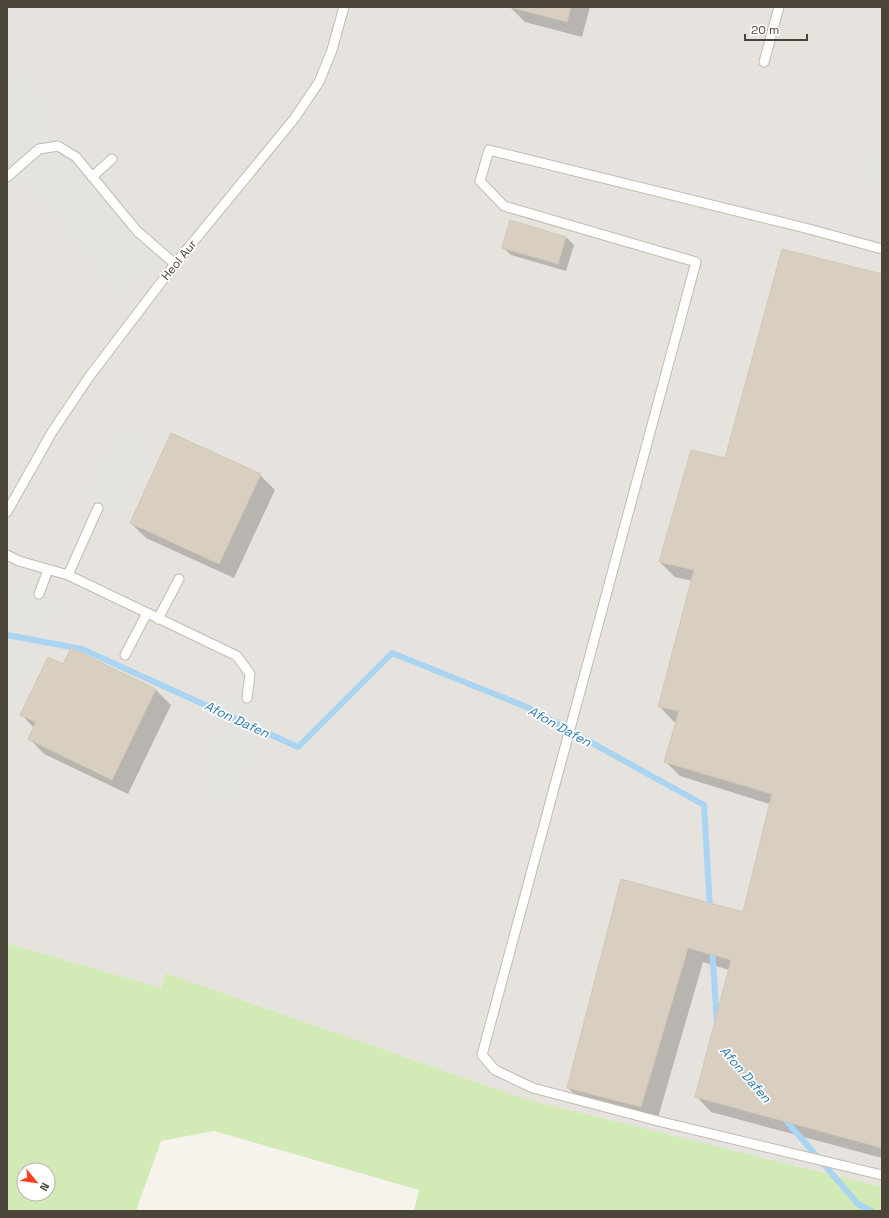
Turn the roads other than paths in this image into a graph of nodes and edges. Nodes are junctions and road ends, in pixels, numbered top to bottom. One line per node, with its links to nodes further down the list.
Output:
1 (344, 7): 8 (lane, Heol Aur)
2 (779, 7): 3 (lane)
3 (764, 62)
4 (112, 159): 6 (lane)
5 (7, 177): 6 (lane)
6 (92, 177): 8 (lane)
7 (882, 249): 20 (lane)
8 (175, 264): 10 (lane, Heol Aur)
9 (98, 508): 13 (lane)
10 (7, 512)
11 (7, 555): 12 (lane)
12 (48, 570): 13 (lane); 15 (lane)
13 (68, 575): 16 (lane)
14 (179, 579): 17 (lane)
15 (39, 594)
16 (147, 613): 17 (lane); 18 (lane)
17 (158, 619): 19 (lane)
18 (125, 655)
19 (247, 698)
20 (882, 1176)

